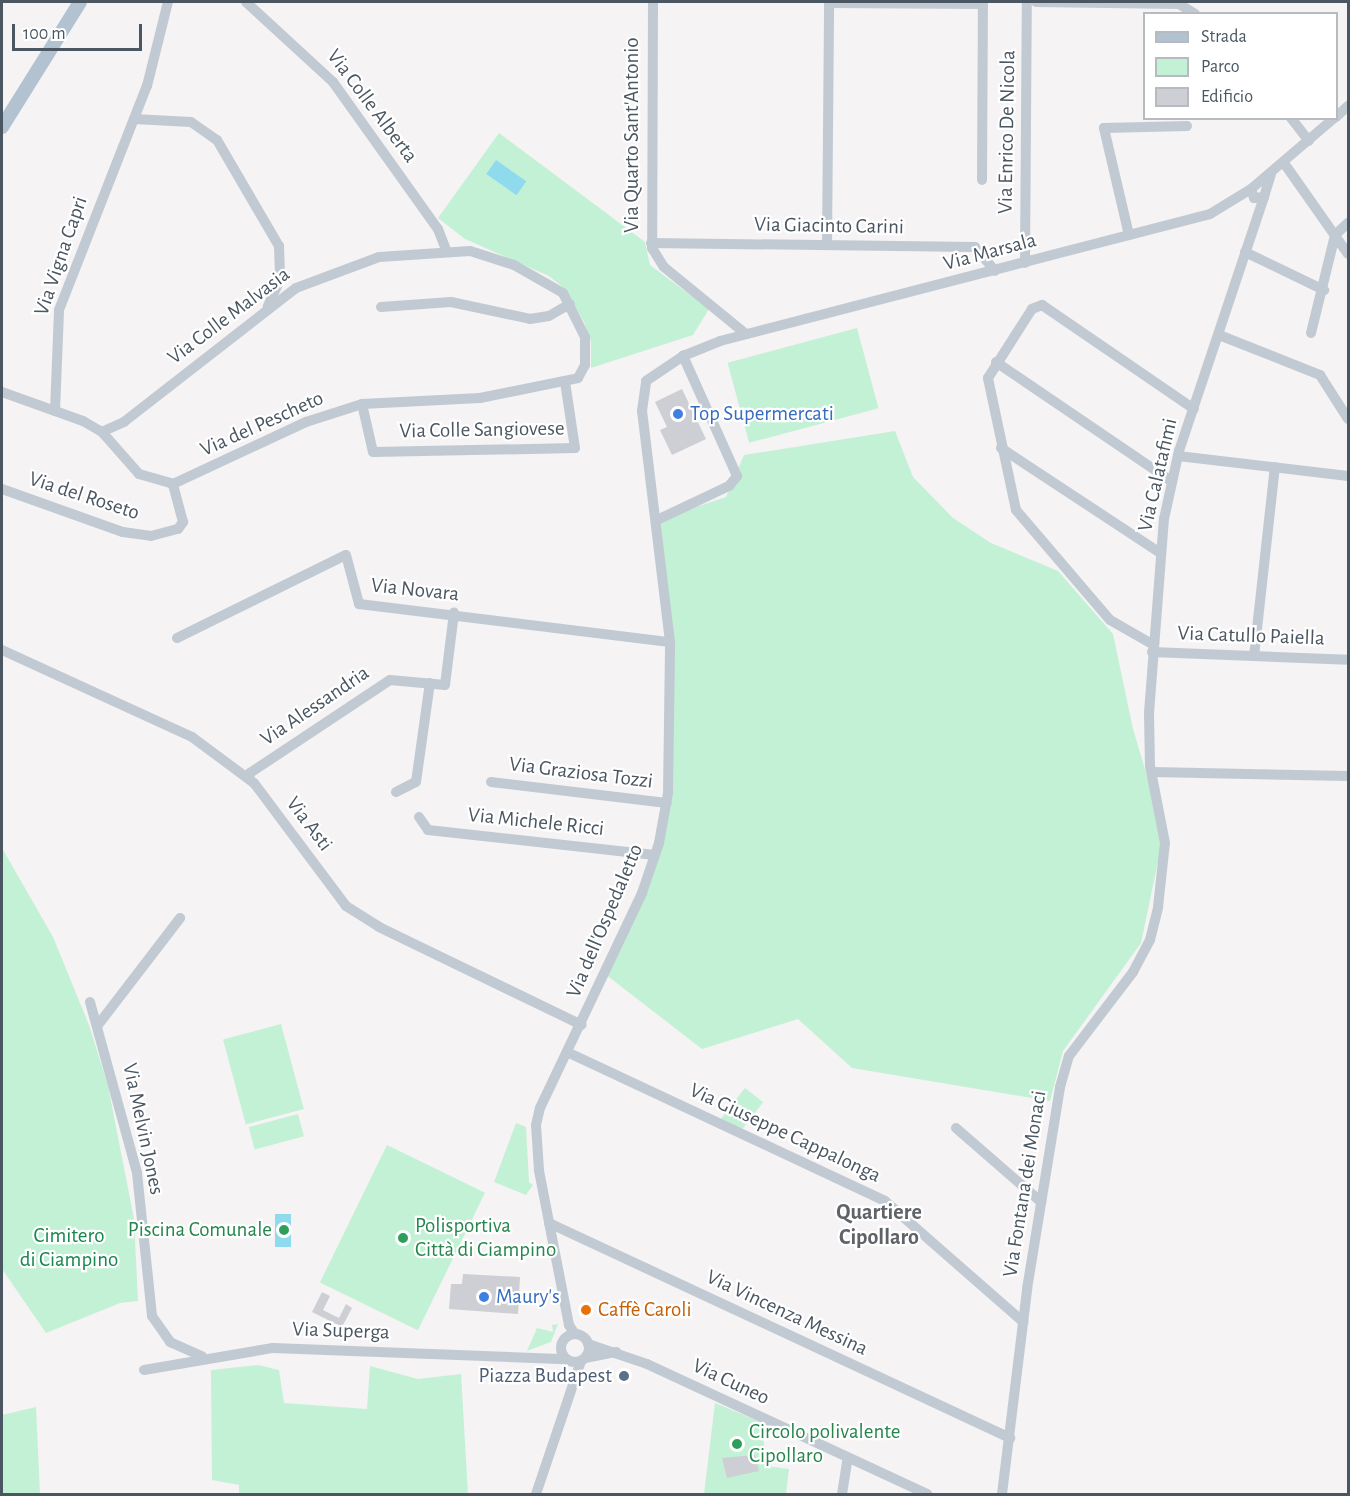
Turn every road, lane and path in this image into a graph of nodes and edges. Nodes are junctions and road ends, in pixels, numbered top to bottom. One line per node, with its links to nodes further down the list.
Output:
1 (80, 2): 15 (main road)
2 (168, 2): 11 (street)
3 (246, 2): 25 (street, Via Colle Alberta)
4 (653, 2): 23 (street, Via Quarto Sant'Antonio)
5 (830, 2): 8 (street); 24 (street)
6 (1027, 2): 28 (street, Via Enrico De Nicola)
7 (1036, 2): 9 (street)
8 (983, 3): 18 (street)
9 (1150, 9): 10 (street)
10 (1192, 12)
11 (134, 119): 32 (street); 43 (street, Via Vigna Capri)
12 (1293, 120): 16 (street)
13 (1333, 120): 16 (street)
14 (1187, 126): 21 (street)
15 (2, 127)
16 (1310, 141): 17 (street)
17 (1284, 163): 19 (street, Via Calatafimi); 22 (street)
18 (982, 180)
19 (1256, 195): 21 (street, Via Marsala); 26 (street, Via Calatafimi)
20 (1348, 223): 22 (street)
21 (1129, 235): 28 (street, Via Marsala)
22 (1335, 235): 27 (street); 30 (street)
23 (651, 243): 24 (street, Via Giacinto Carini); 35 (street, Via Quarto Sant'Antonio)
24 (826, 245): 29 (street, Via Giacinto Carini)
25 (446, 250): 31 (street, Via Colle Malvasia); 32 (street, Via Colle Malvasia)
26 (1245, 252): 30 (street); 36 (street, Via Calatafimi)
27 (1348, 254)
28 (1025, 263): 29 (street, Via Marsala)
29 (995, 271): 35 (street, Via Marsala)
30 (1324, 290): 34 (street)
31 (570, 304): 33 (street); 39 (street, Via Colle Malvasia)
32 (268, 307): 45 (street, Via Colle Malvasia)
33 (381, 307)
34 (1311, 333)
35 (746, 334): 37 (street, Via dell'Ospedaletto)
36 (1219, 335): 42 (street, Via Calatafimi); 44 (street)
37 (683, 356): 53 (street, Via dell'Ospedaletto); 53 (street)
38 (996, 362): 42 (street); 46 (street, Via Catullo Paiella); 50 (street)
39 (565, 382): 41 (street, Via del Pescheto); 41 (street, Via Colle Sangiovese)
40 (2, 392): 43 (street)
41 (362, 404): 51 (street, Via del Pescheto)
42 (1194, 409): 47 (street, Via Calatafimi)
43 (55, 411): 45 (street)
44 (1348, 419)
45 (102, 432): 51 (street)
46 (1001, 448): 54 (street); 58 (street, Via Catullo Paiella)
47 (1178, 456): 48 (street); 50 (street, Via Calatafimi)
48 (1275, 467): 49 (street); 60 (street)
49 (1348, 476)
50 (1172, 481): 54 (street, Via Calatafimi)
51 (173, 484): 52 (street, Via del Roseto)
52 (2, 489)
53 (657, 520): 57 (street, Via dell'Ospedaletto)
54 (1160, 553): 58 (street, Via Calatafimi)
55 (454, 613): 56 (street, Via Novara); 57 (street, Via Novara); 62 (street)
56 (177, 638)
57 (670, 642): 68 (street, Via dell'Ospedaletto)
58 (1152, 648): 60 (street, Via Catullo Paiella); 63 (street, Via Calatafimi)
59 (2, 650): 65 (street, Via Asti)
60 (1254, 656): 61 (street, Via Catullo Paiella)
61 (1348, 660)
62 (430, 684): 65 (street, Via Alessandria); 67 (street)
63 (1152, 772): 64 (street); 71 (street, Via Calatafimi)
64 (1348, 776)
65 (249, 779): 74 (street, Via Asti)
66 (491, 782): 68 (street, Via Graziosa Tozzi)
67 (396, 792)
68 (667, 802): 70 (street, Via dell'Ospedaletto)
69 (419, 818): 70 (street, Via Michele Ricci)
70 (655, 855): 74 (street, Via dell'Ospedaletto)
71 (1158, 906): 78 (street, Via Fontana dei Monaci)
72 (180, 918): 75 (street)
73 (90, 1002): 75 (street, Via Melvin Jones)
74 (582, 1024): 76 (street, Via dell'Ospedaletto)
75 (98, 1025): 85 (street, Via Melvin Jones)
76 (567, 1052): 79 (street, Via dell'Ospedaletto); 80 (street, Via Giuseppe Cappalonga)
77 (956, 1128): 78 (street)
78 (1041, 1202): 80 (street, Via Fontana dei Monaci)
79 (549, 1223): 81 (street, Via dell'Ospedaletto); 91 (street, Via Vincenza Messina)
80 (1023, 1322): 91 (street, Via Fontana dei Monaci)
81 (572, 1330): 82 (street); 83 (street)
82 (563, 1341): 86 (street); 87 (street)
83 (588, 1344): 84 (street, Via Cuneo); 88 (street)
84 (616, 1352): 88 (street); 95 (street, Via Cuneo)
85 (205, 1357): 86 (street, Via Superga); 89 (street, Via Superga)
86 (538, 1358): 87 (street, Via Superga)
87 (568, 1360): 88 (street, Via Superga); 90 (street)
88 (583, 1360): 90 (street)
89 (144, 1370)
90 (569, 1391): 93 (street)
91 (1010, 1438): 96 (street, Via Fontana dei Monaci)
92 (847, 1462): 94 (street)
93 (536, 1494)
94 (842, 1494)
95 (927, 1494)
96 (1002, 1494)

